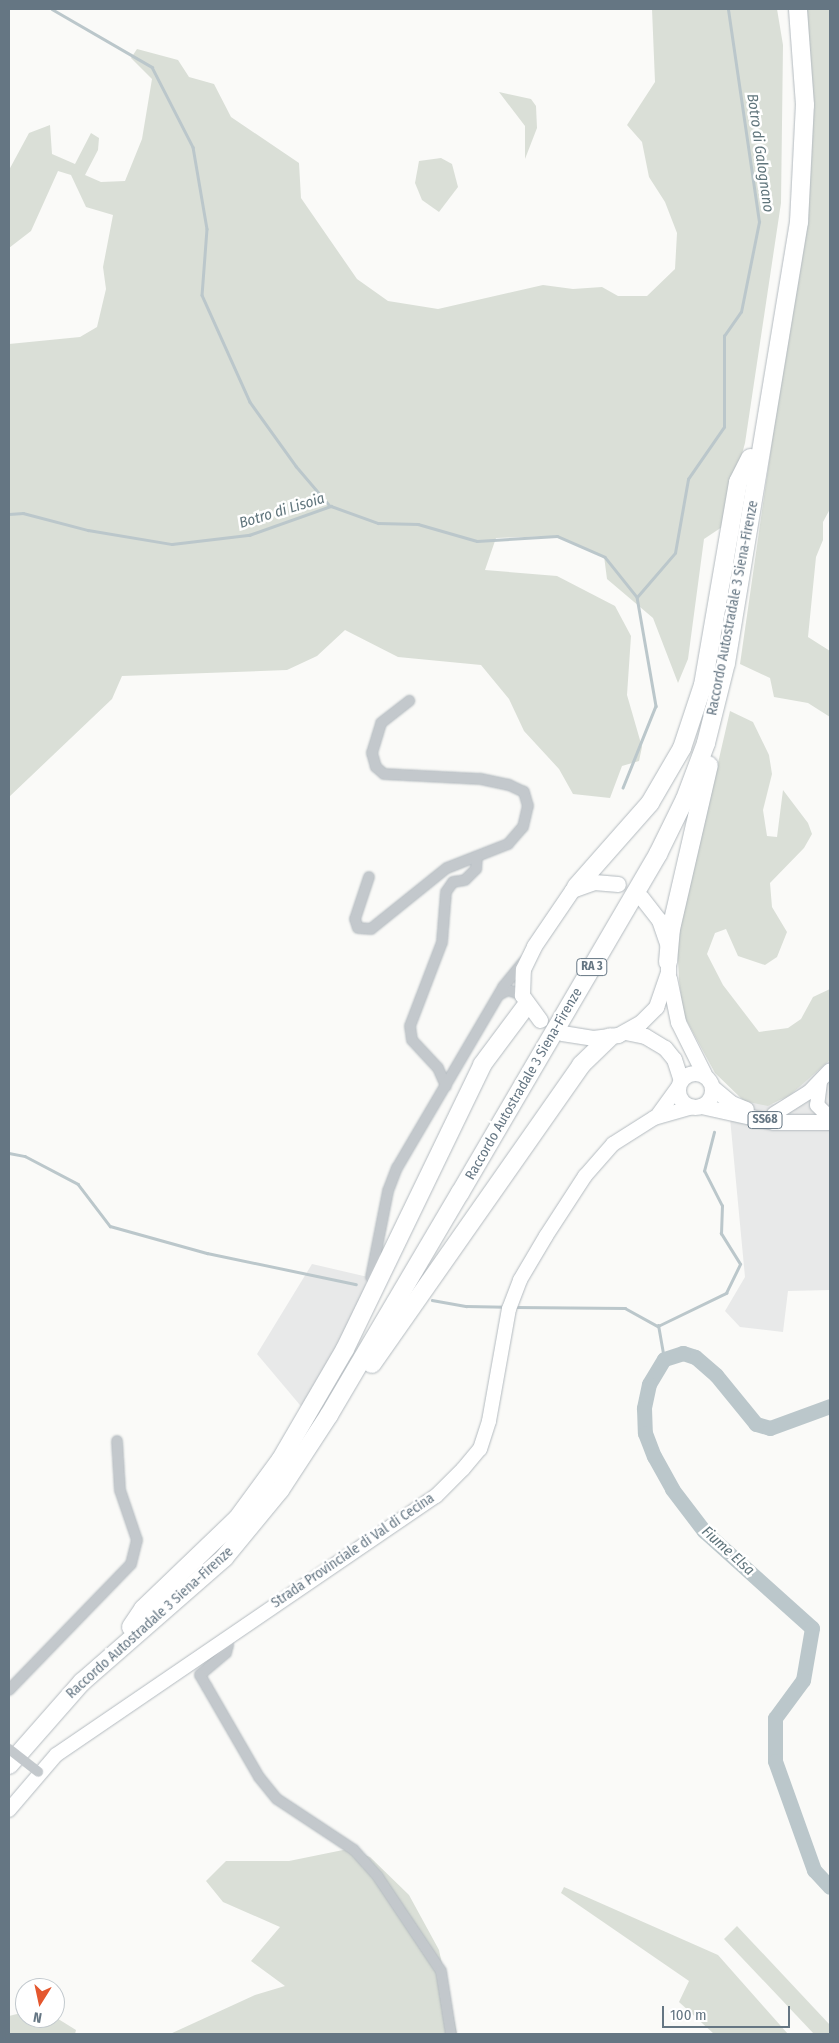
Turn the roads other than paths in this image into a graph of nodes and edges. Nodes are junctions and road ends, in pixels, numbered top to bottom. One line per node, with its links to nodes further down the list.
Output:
1 (787, 9): 3 (highway, Raccordo Autostradale 3 Siena-Firenze / RA 3)
2 (798, 9): 4 (highway, Raccordo Autostradale 3 Siena-Firenze / RA 3)
3 (750, 458): 9 (highway); 31 (highway, Raccordo Autostradale 3 Siena-Firenze / RA 3)
4 (752, 509): 12 (highway); 30 (highway, Raccordo Autostradale 3 Siena-Firenze / RA 3)
5 (409, 701): 6 (street)
6 (477, 857): 7 (street); 22 (street)
7 (368, 876)
8 (618, 884): 9 (main road)
9 (576, 887): 11 (main road)
10 (641, 897): 12 (main road)
11 (527, 957): 13 (street); 14 (main road)
12 (668, 968): 17 (main road); 19 (main road)
13 (499, 995): 14 (street); 22 (street)
14 (524, 1000): 15 (main road); 31 (highway)
15 (540, 1020)
16 (562, 1033): 17 (main road)
17 (617, 1034): 21 (main road); 30 (highway)
18 (830, 1070): 20 (main road)
19 (704, 1074): 21 (main road); 23 (main road, SS68)
20 (820, 1082): 25 (main road); 27 (main road)
21 (680, 1083): 24 (main road); 26 (main road, Strada Provinciale di Val di Cecina)
22 (446, 1086): 28 (street)
23 (712, 1087): 24 (main road); 27 (main road, SS68)
24 (697, 1106): 26 (main road, Strada Provinciale di Val di Cecina); 27 (main road, SS68)
25 (829, 1117): 27 (main road, SS68)
26 (654, 1118): 32 (main road, Strada Provinciale di Val di Cecina)
27 (774, 1118)
28 (371, 1277)
29 (117, 1441): 33 (street)
30 (199, 1581): 35 (highway, Raccordo Autostradale 3 Siena-Firenze / RA 3)
31 (131, 1627): 34 (highway, Raccordo Autostradale 3 Siena-Firenze / RA 3)
32 (224, 1639): 36 (main road, Strada Provinciale di Val di Cecina); 38 (street)
33 (9, 1690)
34 (9, 1749): 36 (street, bridge)
35 (9, 1765)
36 (38, 1772): 37 (main road, Strada Provinciale di Val di Cecina)
37 (9, 1810)
38 (451, 2034)

